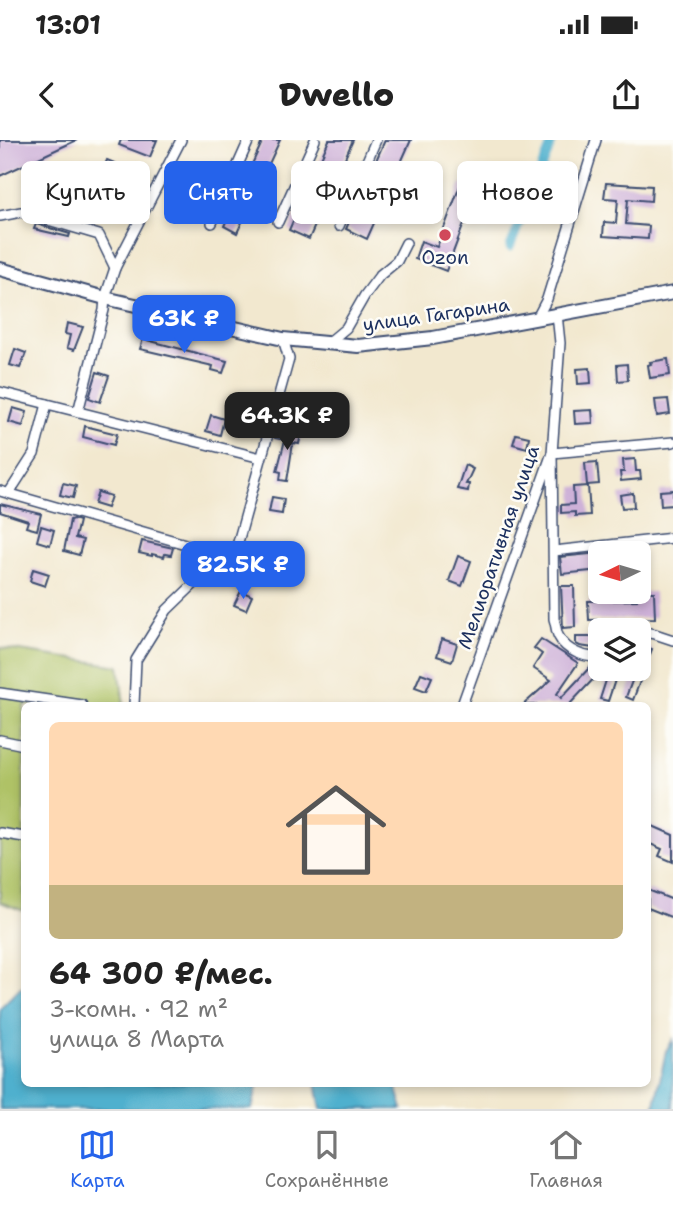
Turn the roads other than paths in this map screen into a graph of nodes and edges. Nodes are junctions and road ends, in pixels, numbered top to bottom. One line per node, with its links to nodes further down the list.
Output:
1 (181, 140): 11 (street)
2 (249, 140): 6 (street)
3 (315, 140): 8 (street)
4 (376, 140): 9 (street)
5 (596, 140): 16 (street)
6 (240, 161)
7 (0, 216): 11 (street)
8 (278, 222)
9 (339, 226)
10 (406, 243): 18 (street)
11 (115, 268): 14 (street)
12 (0, 270): 14 (main road, улица Гагарина)
13 (673, 293): 15 (main road, улица Гагарина)
14 (105, 298): 17 (main road, улица Гагарина); 21 (street)
15 (557, 314): 16 (main road, улица Гагарина); 23 (street, Мелиоративная улица)
16 (537, 318): 18 (main road, улица Гагарина)
17 (283, 339): 18 (main road, улица Гагарина); 24 (street)
18 (328, 343)
19 (0, 392): 20 (street)
20 (47, 404): 21 (street); 25 (street)
21 (78, 412): 24 (street)
22 (673, 442): 23 (street)
23 (552, 453): 27 (street); 35 (street, Мелиоративная улица)
24 (261, 458): 28 (street)
25 (5, 492): 28 (street)
26 (673, 538): 27 (street)
27 (554, 551): 31 (street)
28 (224, 555): 34 (street)
29 (651, 634): 30 (street)
30 (673, 640)
31 (588, 658)
32 (0, 692): 33 (street)
33 (63, 702)
34 (134, 702)
35 (463, 702)
36 (0, 740): 37 (street)
37 (21, 744)
38 (0, 833): 39 (street)
39 (21, 836)

